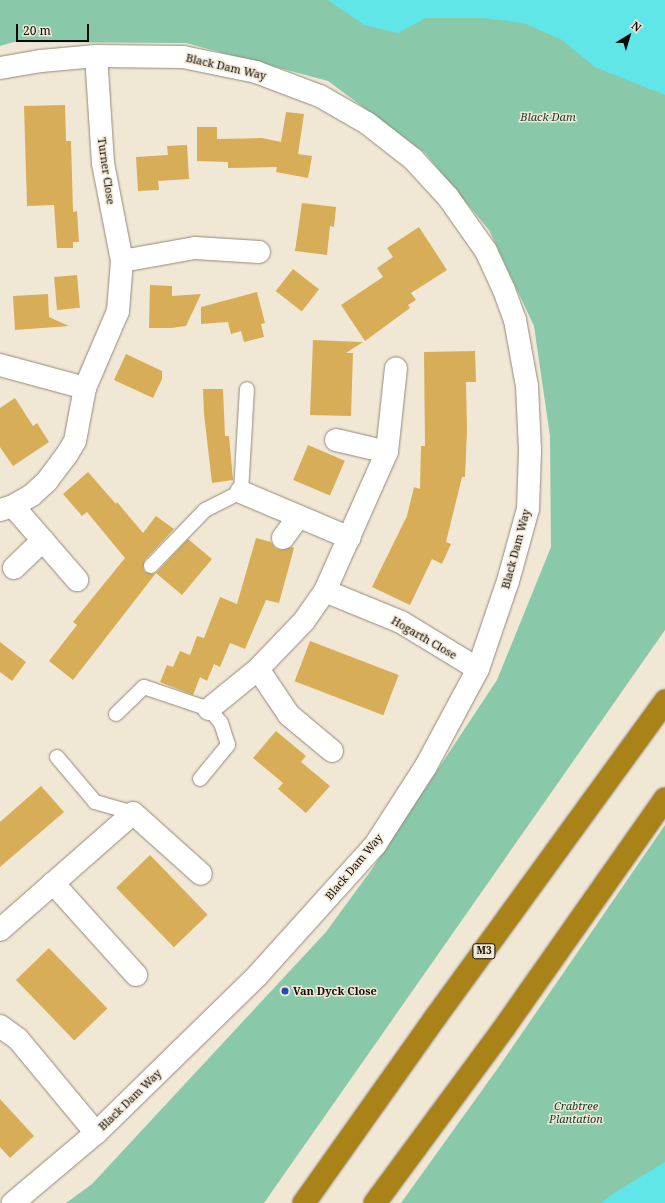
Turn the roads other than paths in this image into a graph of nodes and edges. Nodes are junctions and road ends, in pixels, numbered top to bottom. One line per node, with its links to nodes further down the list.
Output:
1 (96, 56): 2 (street, Black Dam Way); 6 (street, Turner Close); 24 (street, Black Dam Way)
2 (0, 68)
3 (218, 235): 4 (street)
4 (195, 248): 5 (street); 6 (street)
5 (259, 252)
6 (122, 261): 9 (street, Turner Close)
7 (0, 365): 9 (street)
8 (396, 368): 12 (street)
9 (85, 388): 14 (street, Turner Close)
10 (247, 389): 13 (lane)
11 (336, 440): 12 (street)
12 (387, 452): 17 (street)
13 (240, 492): 15 (street); 19 (lane)
14 (7, 508): 18 (street, Turner Close)
15 (298, 517): 16 (street); 17 (street)
16 (283, 538)
17 (350, 538): 22 (street)
18 (43, 540): 20 (street); 21 (street, Turner Close)
19 (151, 566)
20 (14, 568)
21 (76, 580)
22 (325, 591): 23 (street); 24 (street, Hogarth Close)
23 (258, 669): 26 (street); 28 (street)
24 (478, 669): 38 (street, Black Dam Way)
25 (665, 701): 40 (highway, M3)
26 (209, 710): 27 (lane); 30 (lane)
27 (116, 714)
28 (332, 751)
29 (57, 757): 32 (lane)
30 (200, 780)
31 (665, 800): 41 (highway)
32 (133, 813): 33 (street); 34 (street)
33 (202, 874)
34 (53, 883): 35 (street); 36 (street)
35 (3, 921)
36 (136, 975)
37 (0, 1026): 38 (street)
38 (96, 1133): 39 (street, Black Dam Way)
39 (13, 1203)
40 (304, 1203)
41 (375, 1203)

